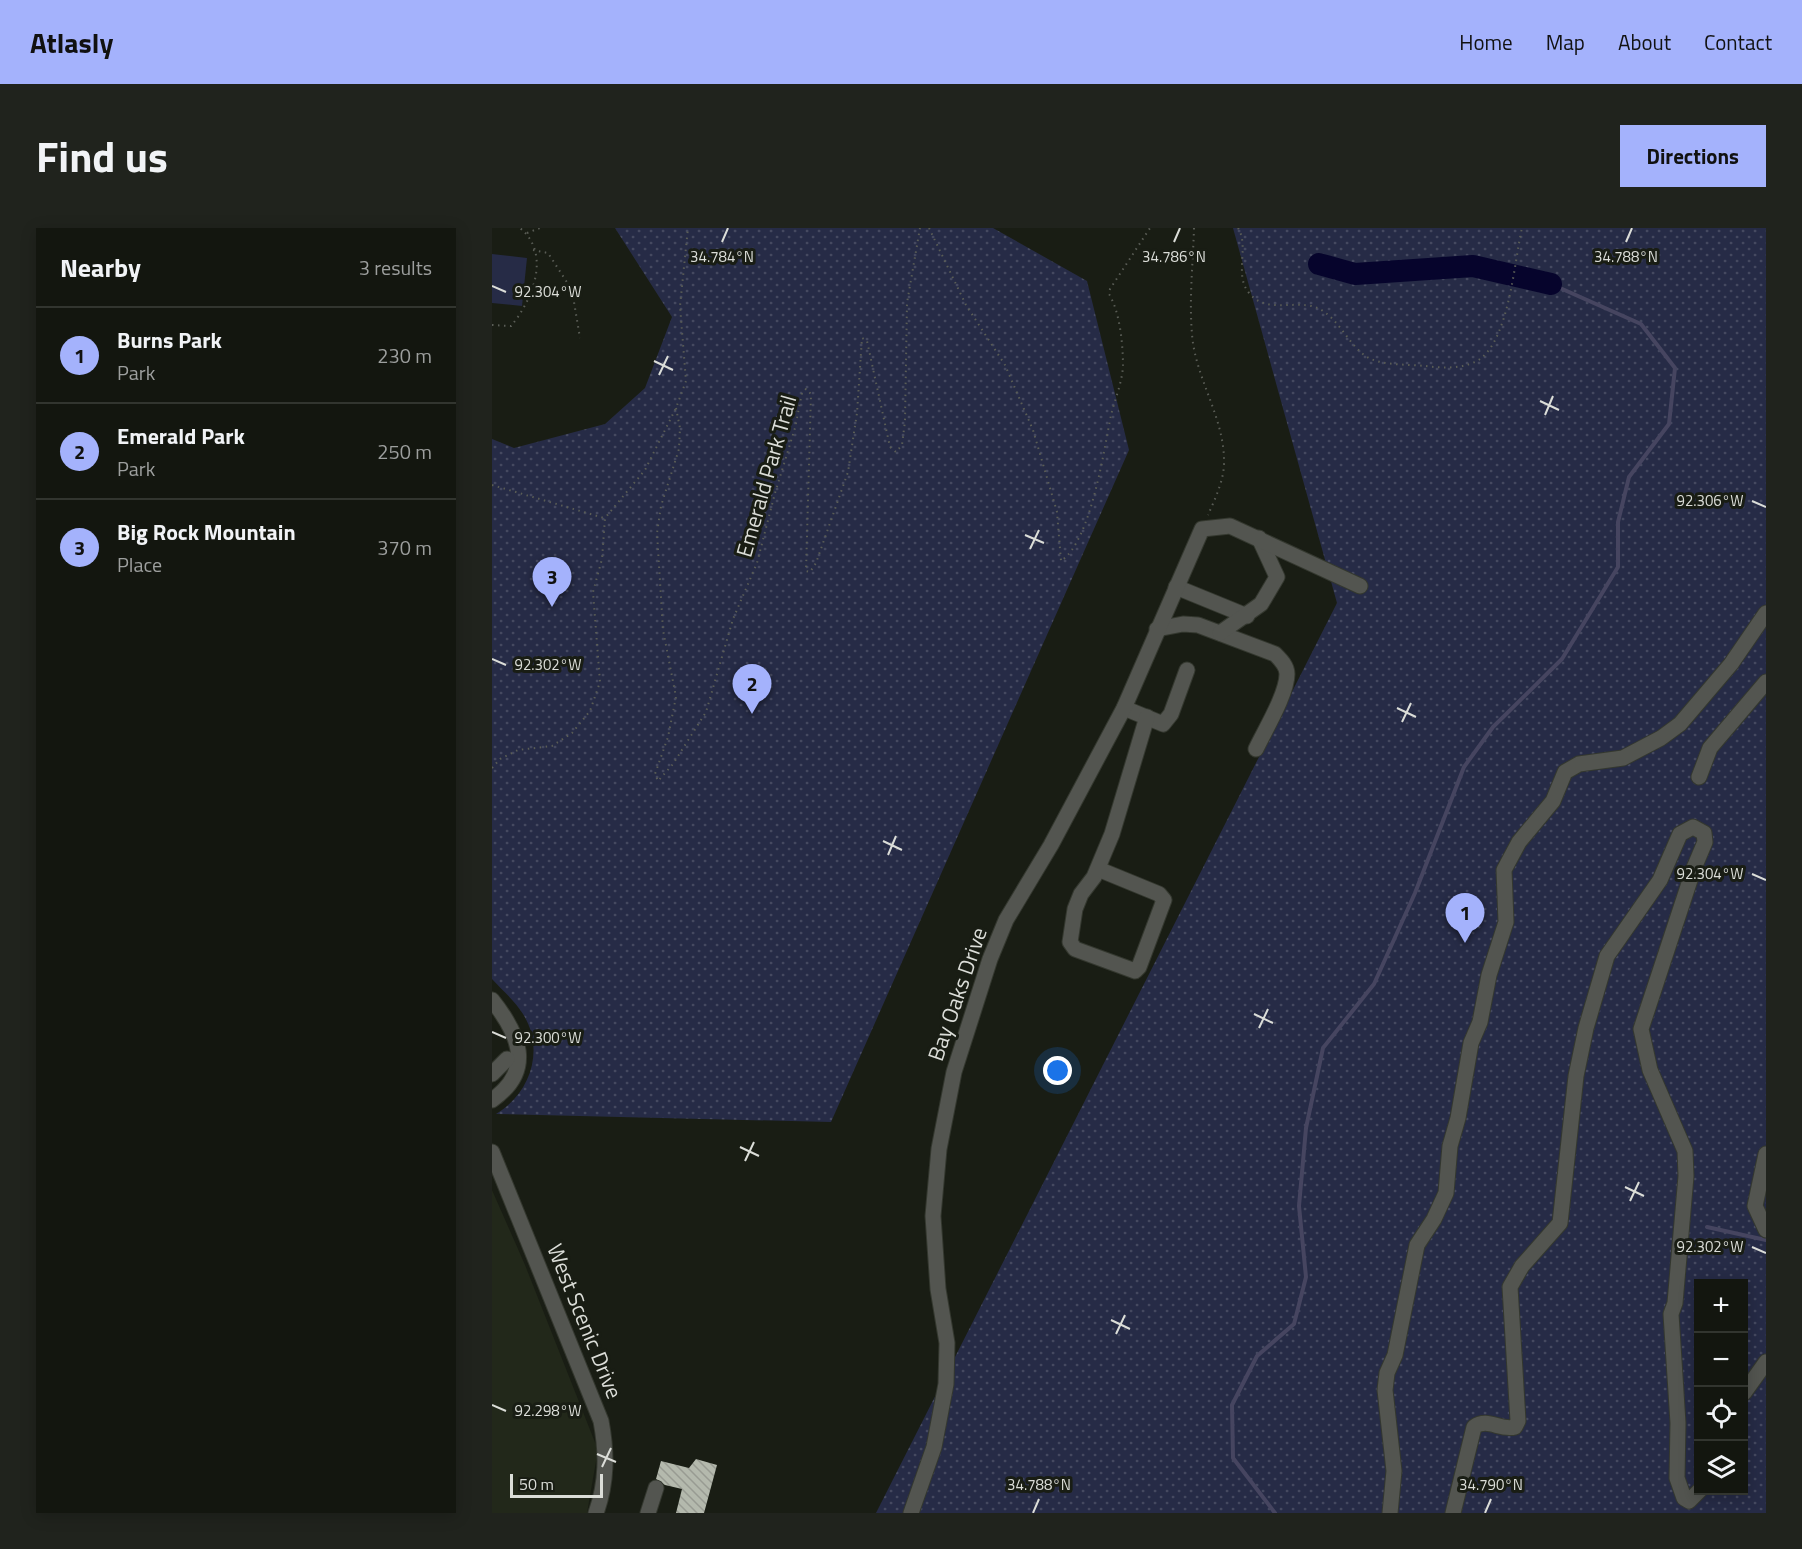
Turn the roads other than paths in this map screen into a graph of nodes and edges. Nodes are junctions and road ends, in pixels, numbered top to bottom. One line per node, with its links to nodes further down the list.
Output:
1 (1259, 538): 2 (street, Bay Oaks Drive); 3 (street); 5 (street)
2 (1176, 586): 5 (street); 6 (street, Bay Oaks Drive)
3 (1360, 586)
4 (1766, 613): 29 (street)
5 (1247, 616): 7 (street)
6 (1157, 629): 7 (street); 10 (street, Bay Oaks Drive)
7 (1220, 633): 12 (street)
8 (1187, 670): 11 (street)
9 (1766, 682): 13 (street)
10 (1124, 708): 11 (street); 28 (street, Bay Oaks Drive)
11 (1147, 717): 14 (street)
12 (1256, 749)
13 (1699, 777)
14 (1098, 868): 14 (street)
15 (492, 1000): 18 (street)
16 (507, 1059): 17 (street)
17 (492, 1074)
18 (492, 1101)
19 (492, 1152): 26 (street, West Scenic Drive)
20 (1766, 1154): 21 (street)
21 (1766, 1230)
22 (1766, 1362): 23 (street)
23 (1748, 1387)
24 (656, 1488): 27 (street)
25 (1696, 1495): 30 (street)
26 (596, 1513)
27 (648, 1513)
28 (911, 1513)
29 (1390, 1513)
30 (1453, 1513)

